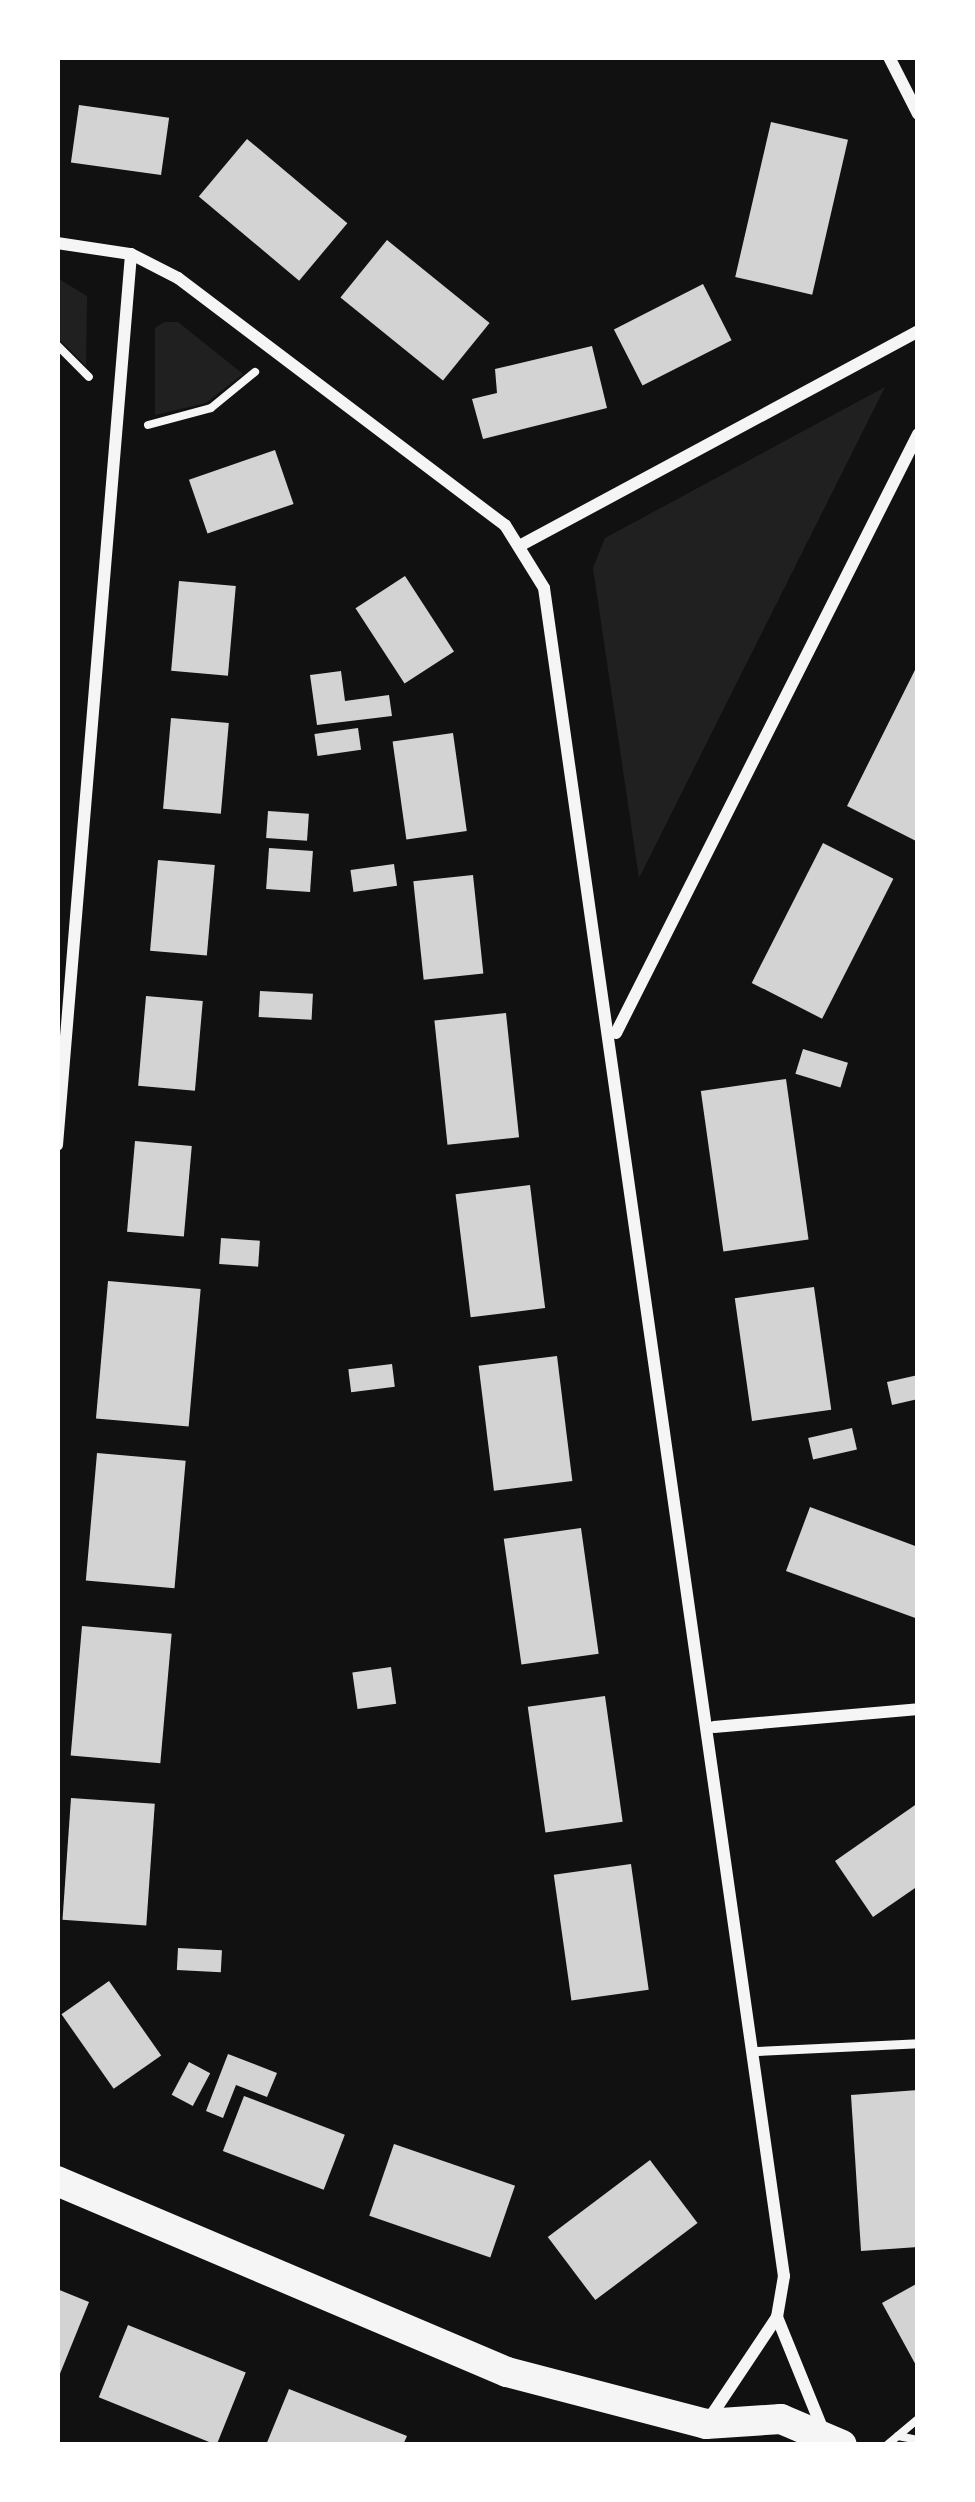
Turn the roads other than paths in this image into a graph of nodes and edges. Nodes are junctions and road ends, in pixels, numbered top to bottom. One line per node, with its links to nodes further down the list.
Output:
1 (889, 57): 2 (street)
2 (918, 114)
3 (57, 243): 4 (street)
4 (131, 254): 7 (street); 9 (street)
5 (918, 331): 7 (street)
6 (918, 434): 8 (street)
7 (523, 544): 8 (street)
8 (615, 1034): 11 (street)
9 (57, 1145)
10 (918, 1709): 11 (street)
11 (714, 1727): 13 (street)
12 (918, 2043): 13 (lane)
13 (757, 2051): 15 (street)
14 (57, 2181): 16 (main road)
15 (777, 2318): 16 (street); 17 (street)
16 (706, 2424): 17 (main road); 18 (main road)
17 (834, 2442)
18 (730, 2445)

